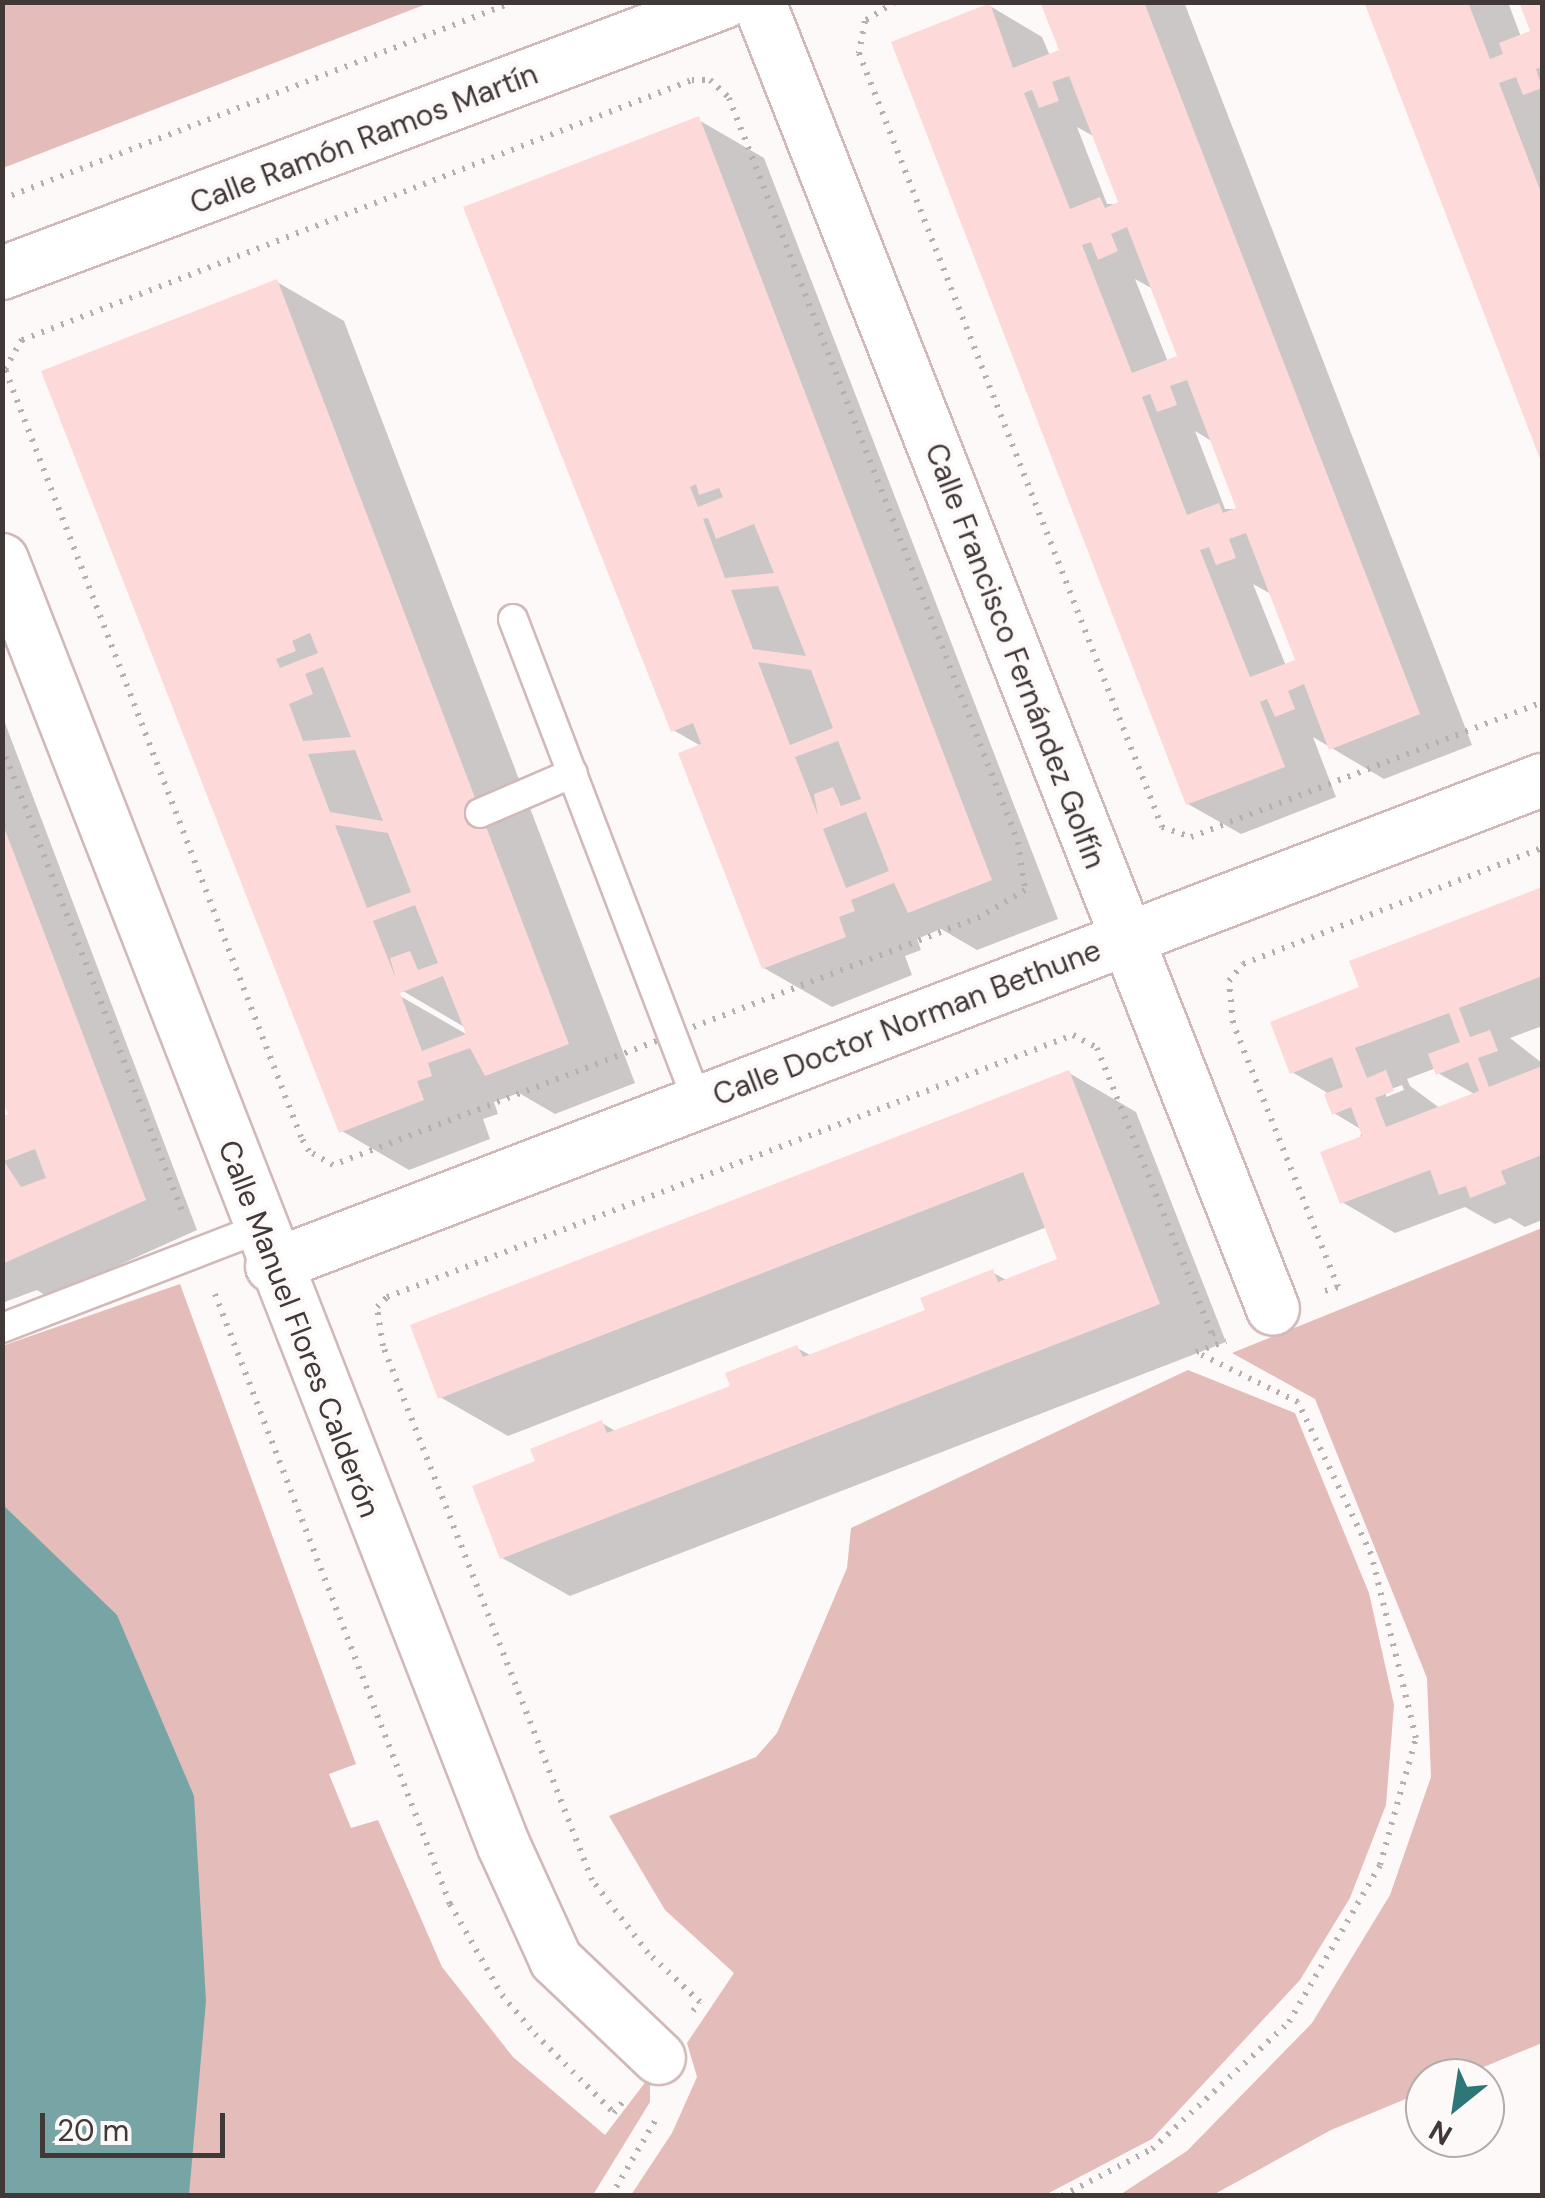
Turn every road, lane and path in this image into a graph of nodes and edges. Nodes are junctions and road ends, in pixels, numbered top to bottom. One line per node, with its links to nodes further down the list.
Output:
1 (512, 2): 5 (path)
2 (724, 2): 6 (street, Calle Ramón Ramos Martín)
3 (760, 2): 14 (street, Calle Francisco Fernández Golfín)
4 (895, 2): 9 (path)
5 (2, 199)
6 (2, 273)
7 (2, 560): 16 (street, Calle Manuel Flores Calderón)
8 (513, 620): 10 (lane)
9 (1542, 702)
10 (573, 773): 12 (lane); 15 (lane)
11 (1542, 780): 14 (street, Calle Doctor Norman Bethune)
12 (480, 814)
13 (1542, 848): 17 (path)
14 (1126, 940): 15 (street, Calle Doctor Norman Bethune); 17 (street, Calle Francisco Fernández Golfín)
15 (698, 1103): 16 (street, Calle Doctor Norman Bethune)
16 (265, 1247): 18 (lane); 20 (street, Calle Manuel Flores Calderón)
17 (1272, 1309): 20 (path)
18 (2, 1328)
19 (1196, 1352): 22 (path)
20 (659, 2058): 21 (path)
21 (611, 2196)
22 (1062, 2196)

